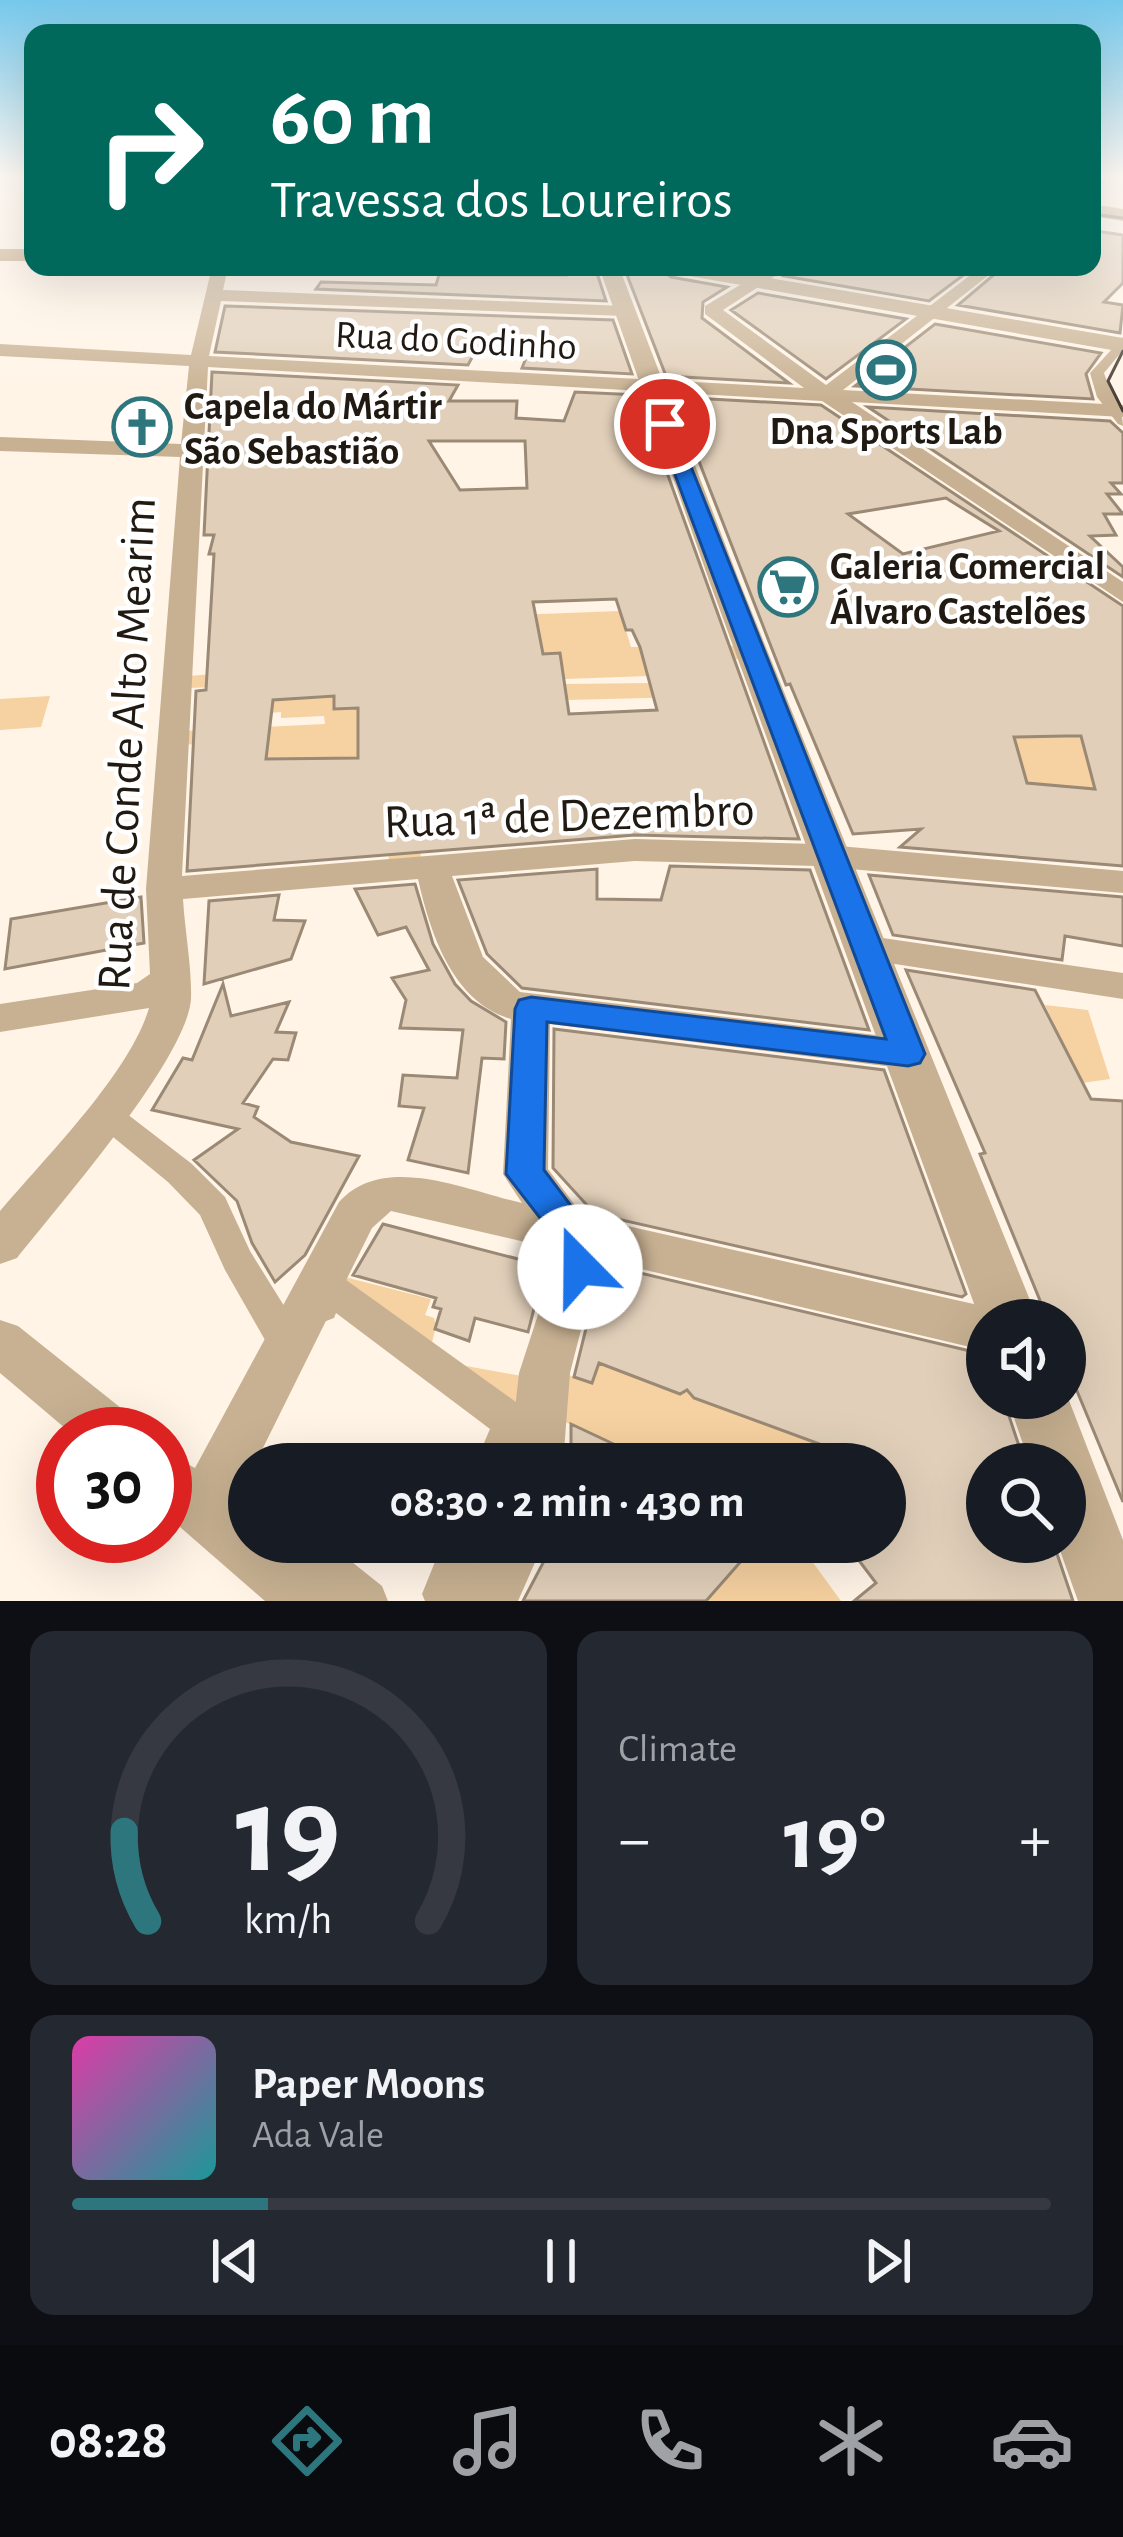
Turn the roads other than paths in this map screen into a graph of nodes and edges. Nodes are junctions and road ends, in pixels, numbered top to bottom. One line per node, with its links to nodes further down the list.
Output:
1 (217, 276): 7 (street, Rua de Conde Alto Mearim)
2 (612, 276): 8 (street)
3 (727, 276): 6 (street)
4 (766, 276): 6 (street)
5 (979, 276): 9 (street)
6 (757, 281): 9 (street); 14 (street)
7 (210, 295): 8 (street); 12 (street, Rua de Conde Alto Mearim)
8 (624, 311): 13 (street)
9 (933, 312): 10 (street); 14 (street)
10 (1121, 346): 15 (street)
11 (0, 350): 12 (street, Rua do Godinho)
12 (199, 362): 13 (street, Rua do Godinho); 17 (street, Rua de Conde Alto Mearim)
13 (651, 386): 14 (street, Rua do Godinho); 19 (street)
14 (829, 395): 15 (street, Rua do Godinho); 18 (street)
15 (1120, 414)
16 (0, 444): 17 (street)
17 (191, 451): 22 (street, Rua de Conde Alto Mearim)
18 (1123, 594)
19 (830, 856): 20 (street, Rua 1ª de Dezembro); 21 (street, Rua 1ª de Dezembro); 23 (street)
20 (432, 865): 22 (street, Rua 1ª de Dezembro); 26 (street)
21 (1123, 882)
22 (164, 889): 24 (street, Rua de Conde Alto Mearim)
23 (868, 949): 25 (street); 28 (street)
24 (173, 978): 27 (street); 29 (street, Rua de Conde Alto Mearim)
25 (1123, 986)
26 (531, 1009): 28 (street); 30 (street)
27 (0, 1018)
28 (908, 1054): 32 (street)
29 (107, 1115): 31 (street, Rua de Conde Alto Mearim); 35 (street)
30 (571, 1235): 33 (street); 35 (street); 39 (street)
31 (0, 1244)
32 (1001, 1299)
33 (966, 1324)
34 (0, 1342): 36 (street)
35 (286, 1342): 40 (street)
36 (79, 1407)
37 (256, 1443): 38 (street)
38 (521, 1443)
39 (538, 1443)
40 (206, 1498): 45 (street)
41 (1086, 1530): 49 (street)
42 (320, 1563): 46 (street)
43 (456, 1563): 47 (street)
44 (506, 1563): 48 (street)
45 (309, 1601)
46 (368, 1601)
47 (451, 1601)
48 (488, 1601)
49 (1112, 1601)

